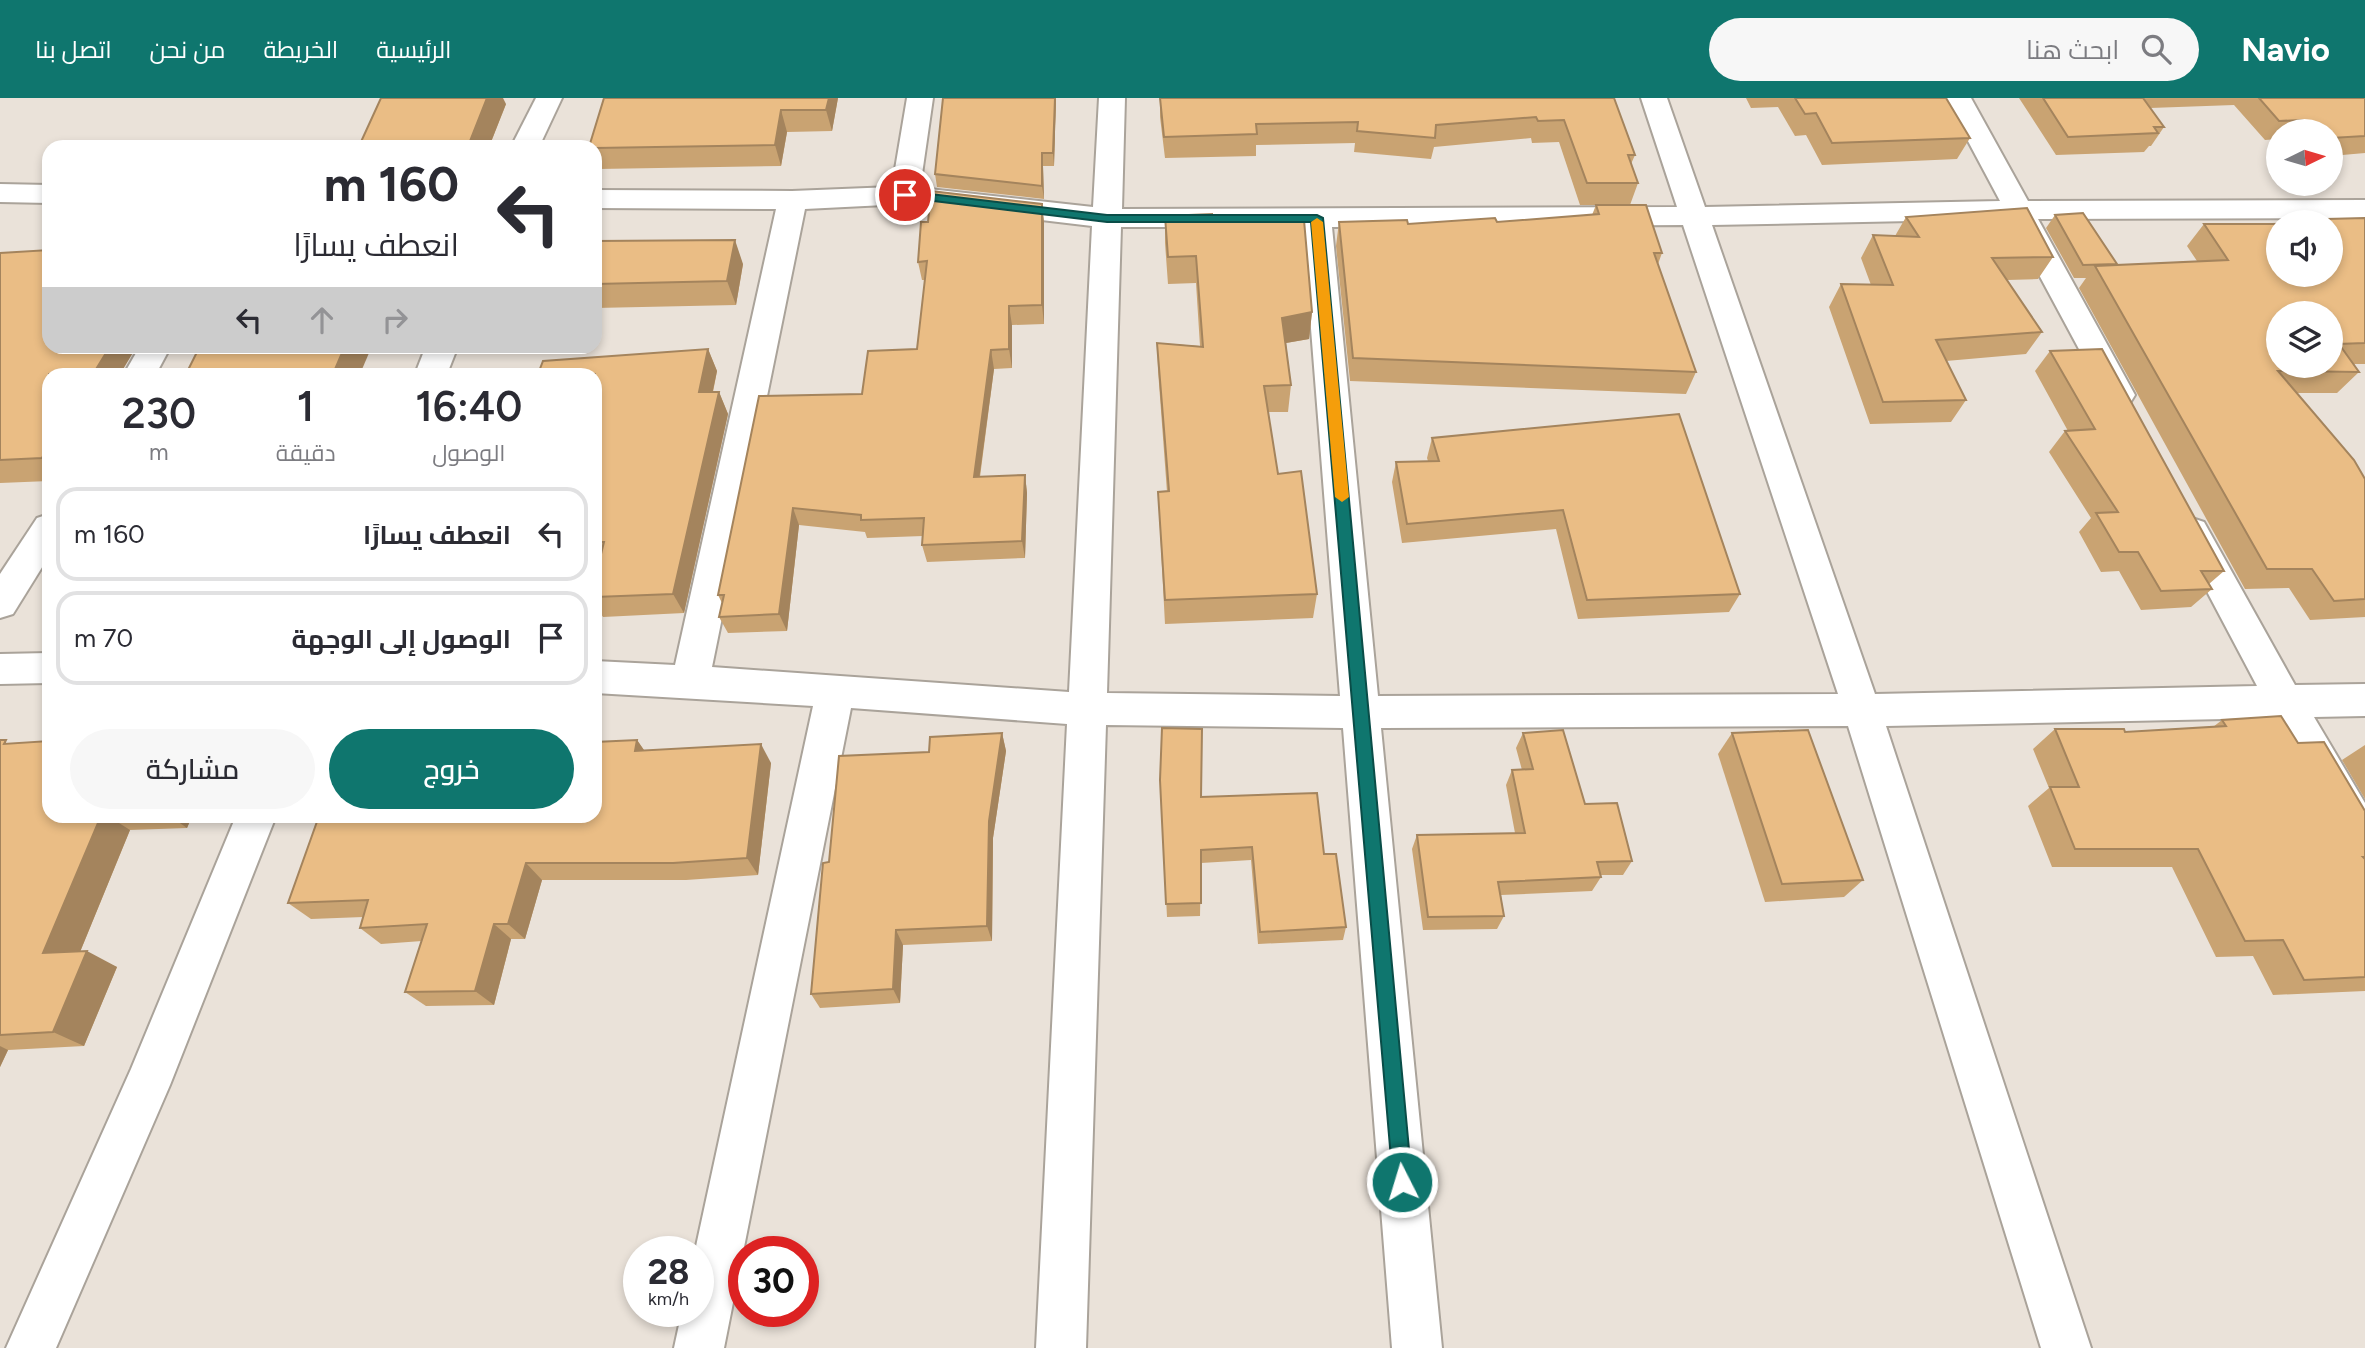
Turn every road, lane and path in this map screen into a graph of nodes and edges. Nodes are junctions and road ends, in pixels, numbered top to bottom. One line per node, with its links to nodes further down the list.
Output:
1 (549, 98): 6 (street)
2 (920, 98): 9 (street)
3 (1112, 98): 15 (street)
4 (1654, 98): 14 (street)
5 (1958, 98): 13 (street)
6 (528, 140)
7 (0, 193): 8 (street)
8 (42, 194)
9 (905, 195): 11 (street); 15 (street)
10 (602, 199): 11 (street)
11 (792, 201): 24 (street)
12 (2365, 209): 13 (street)
13 (2020, 210): 14 (street); 17 (street)
14 (1695, 216): 16 (street); 29 (street)
15 (1107, 218): 16 (street); 28 (street)
16 (1317, 218): 30 (street)
17 (2131, 418)
18 (2177, 503): 26 (street)
19 (42, 538): 20 (street)
20 (0, 604)
21 (42, 668): 22 (street)
22 (0, 669)
23 (602, 677): 24 (street)
24 (690, 681): 25 (street)
25 (835, 692): 28 (street); 34 (street)
26 (2283, 699): 27 (street); 29 (street); 32 (street)
27 (2365, 700)
28 (1085, 709): 30 (street); 35 (street)
29 (1862, 710): 30 (street); 37 (street)
30 (1362, 712): 36 (street)
31 (253, 823): 33 (street)
32 (2365, 840)
33 (31, 1348)
34 (699, 1348)
35 (1061, 1348)
36 (1417, 1348)
37 (2066, 1348)

